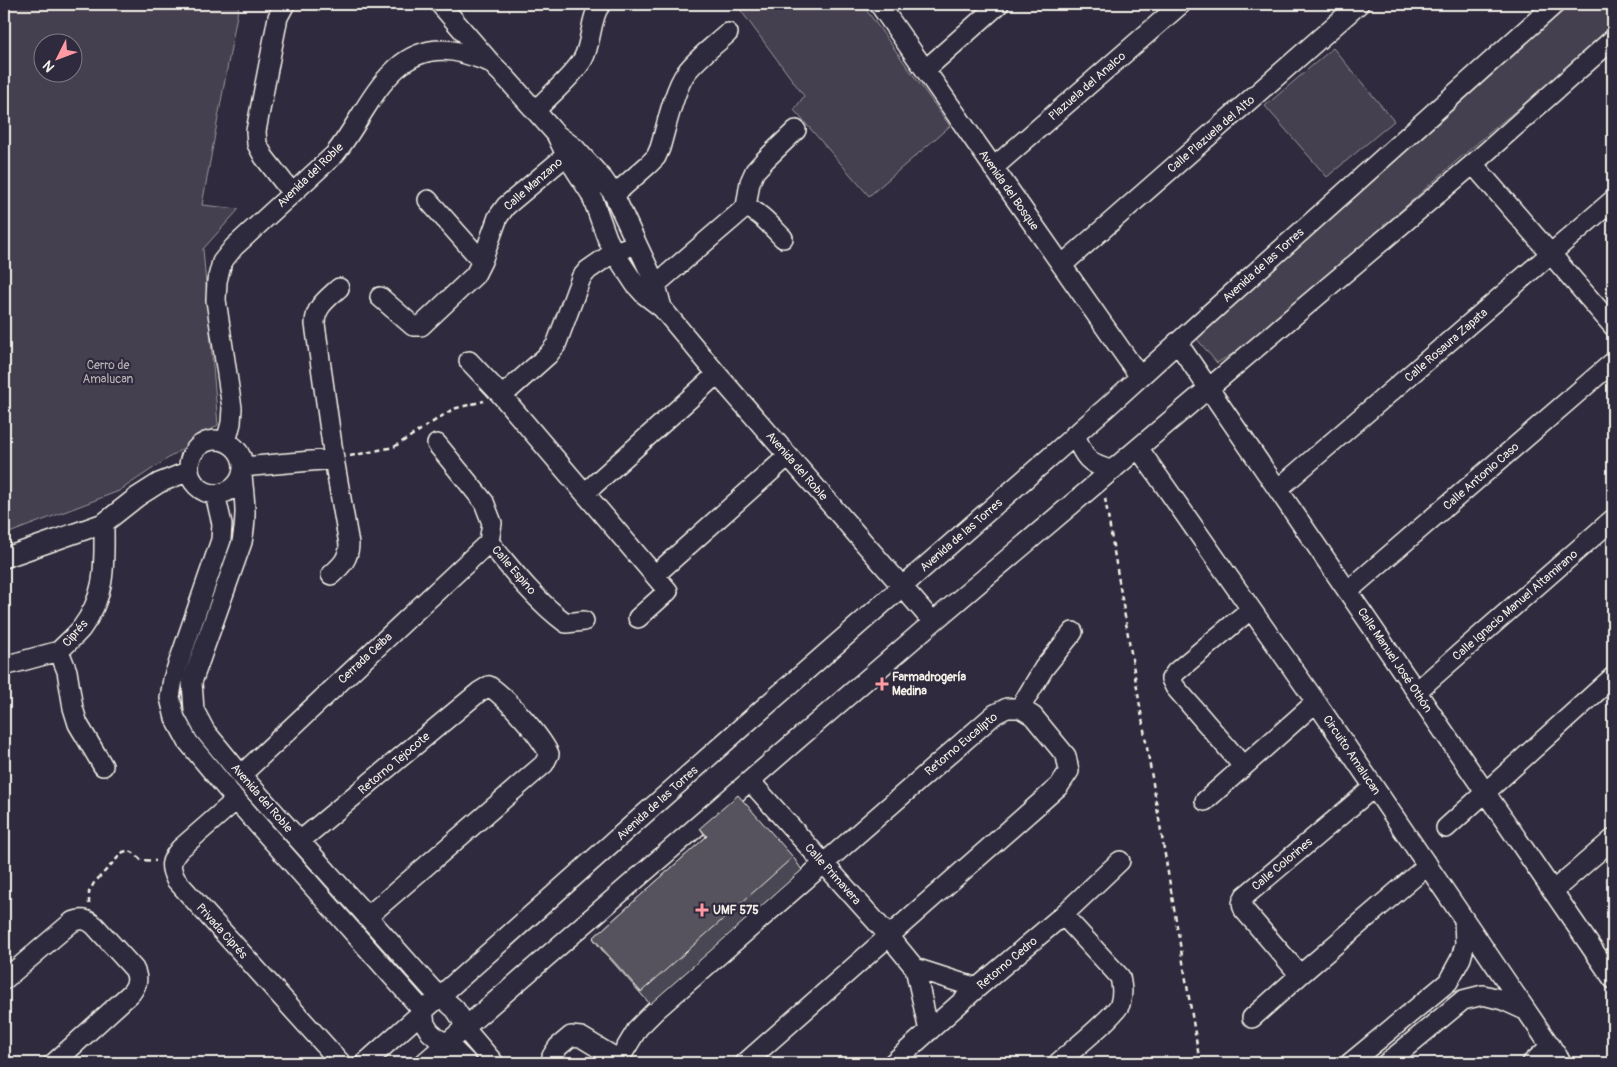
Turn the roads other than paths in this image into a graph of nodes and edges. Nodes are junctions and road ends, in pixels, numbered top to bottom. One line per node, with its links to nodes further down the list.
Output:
1 (285, 4): 18 (street)
2 (440, 4): 11 (street)
3 (878, 4): 12 (street, Avenida del Bosque)
4 (999, 4): 12 (street)
5 (1181, 4): 17 (street, Plazuela del Analco)
6 (1359, 4): 28 (street, Calle Plazuela del Alto)
7 (1555, 4): 33 (street, Avenida de las Torres)
8 (597, 5): 13 (street)
9 (728, 33): 19 (street)
10 (1613, 39): 16 (street)
11 (490, 62): 13 (street, Avenida del Roble); 18 (street, Avenida del Roble)
12 (924, 70): 17 (street, Avenida del Bosque)
13 (535, 110): 15 (street, Avenida del Roble)
14 (796, 130): 22 (street)
15 (571, 151): 19 (street, Avenida del Roble); 25 (street, Avenida del Roble); 27 (street, Calle Manzano)
16 (1473, 164): 26 (street); 38 (street)
17 (993, 168): 28 (street, Avenida del Bosque)
18 (292, 194): 41 (street, Avenida del Roble)
19 (614, 195): 23 (street, Avenida del Roble)
20 (428, 200): 27 (street)
21 (1613, 200): 26 (street, Calle Rosaura Zapata)
22 (746, 206): 24 (street); 30 (street)
23 (632, 232): 25 (street); 30 (street, Avenida del Roble)
24 (783, 238)
25 (611, 245): 30 (street, Avenida del Roble); 39 (street)
26 (1551, 254): 32 (street); 49 (street, Calle Rosaura Zapata)
27 (482, 260): 31 (street, Calle Manzano)
28 (1062, 265): 37 (street, Avenida del Bosque)
29 (339, 288): 45 (street)
30 (650, 290): 36 (street, Avenida del Roble)
31 (380, 297)
32 (1613, 326)
33 (1177, 342): 37 (street, Avenida de las Torres); 38 (street, Calle Manuel José Othón)
34 (469, 361): 39 (street)
35 (1613, 362): 59 (street, Calle Antonio Caso)
36 (717, 374): 44 (street, Avenida del Roble); 50 (street)
37 (1140, 377): 40 (street, Avenida de las Torres)
38 (1210, 389): 43 (street); 49 (street, Calle Manuel José Othón)
39 (502, 396): 50 (street)
40 (1076, 434): 48 (street); 58 (street, Avenida de las Torres)
41 (226, 442): 46 (street); 47 (street)
42 (437, 444): 54 (street, Calle Espino)
43 (1139, 449): 48 (street); 60 (street, Circuito Amalucan)
44 (788, 456): 57 (street); 58 (street, Avenida del Roble)
45 (334, 460): 47 (street); 56 (street)
46 (189, 471): 51 (street); 53 (street)
47 (242, 472): 51 (street); 73 (street, Avenida del Roble)
48 (1107, 475): 63 (street)
49 (1278, 489): 59 (street, Calle Manuel José Othón)
50 (585, 493): 57 (street)
51 (215, 494): 77 (street, Avenida del Roble)
52 (1613, 519): 68 (street, Calle Ignacio Manuel Altamirano)
53 (104, 524): 55 (street); 65 (street, Ciprés)
54 (489, 542): 62 (street, Calle Espino); 73 (street, Cerrada Ceiba)
55 (4, 558)
56 (331, 575)
57 (655, 575): 61 (street)
58 (902, 586): 63 (street, Avenida del Roble); 96 (street, Avenida de las Torres)
59 (1348, 591): 68 (street, Calle Manuel José Othón)
60 (1251, 608): 69 (street, Circuito Amalucan); 72 (street)
61 (638, 618)
62 (584, 621)
63 (933, 622): 74 (street)
64 (1073, 632): 70 (street)
65 (59, 651): 66 (street); 71 (street, Ciprés)
66 (4, 666)
67 (1613, 677): 76 (street)
68 (1417, 691): 76 (street, Calle Manuel José Othón)
69 (1316, 702): 72 (street); 75 (street, Circuito Amalucan)
70 (1020, 708): 83 (street, Retorno Eucalipto); 89 (street)
71 (103, 766)
72 (1243, 766): 78 (street)
73 (242, 775): 81 (street, Avenida del Roble)
74 (750, 781): 83 (street, Calle Primavera); 101 (street)
75 (1374, 787): 84 (street, Circuito Amalucan); 91 (street, Calle Colorines)
76 (1486, 792): 79 (street); 85 (street, Calle Manuel José Othón)
77 (236, 800): 98 (street, Avenida del Roble); 107 (street, Privada Ciprés)
78 (1205, 801)
79 (1446, 828)
80 (1613, 838): 85 (street)
81 (300, 841): 87 (street, Avenida del Roble); 87 (street, Retorno Tejocote)
82 (1120, 861): 86 (street, Retorno Cedro)
83 (823, 862): 89 (street, Calle Primavera); 105 (street, Retorno Eucalipto)
84 (1428, 865): 88 (street, Circuito Amalucan); 91 (street)
85 (1553, 891): 92 (street, Calle Manuel José Othón)
86 (1063, 915): 95 (street, Retorno Cedro); 115 (street)
87 (367, 917): 96 (street, Avenida del Roble)
88 (1464, 920): 94 (street); 99 (street, Circuito Amalucan)
89 (888, 935): 90 (street, Calle Primavera); 113 (street)
90 (914, 968): 95 (street); 102 (street, Calle Primavera)
91 (1300, 975): 100 (street)
92 (1613, 979)
93 (4, 980): 106 (street)
94 (1448, 982): 97 (street); 116 (street)
95 (977, 988): 102 (street, Retorno Cedro)
96 (439, 997): 98 (street, Avenida de las Torres); 101 (street, Avenida del Roble)
97 (1463, 1000): 99 (street); 117 (street)
98 (423, 1010): 103 (street, Avenida del Roble); 108 (street, Avenida de las Torres)
99 (1525, 1010): 104 (street, Circuito Amalucan)
100 (1252, 1018)
101 (465, 1029): 103 (street); 111 (street, Avenida del Roble)
102 (929, 1031): 114 (street, Retorno Cedro)
103 (447, 1043): 109 (street); 110 (street, Avenida del Roble)
104 (1551, 1046): 118 (street); 119 (street, Circuito Amalucan)
105 (618, 1062): 112 (street)
106 (54, 1063)
107 (341, 1063)
108 (365, 1063)
109 (424, 1063)
110 (467, 1063)
111 (494, 1063)
112 (554, 1063)
113 (745, 1063)
114 (893, 1063)
115 (1058, 1063)
116 (1350, 1063)
117 (1387, 1063)
118 (1532, 1063)
119 (1562, 1063)

